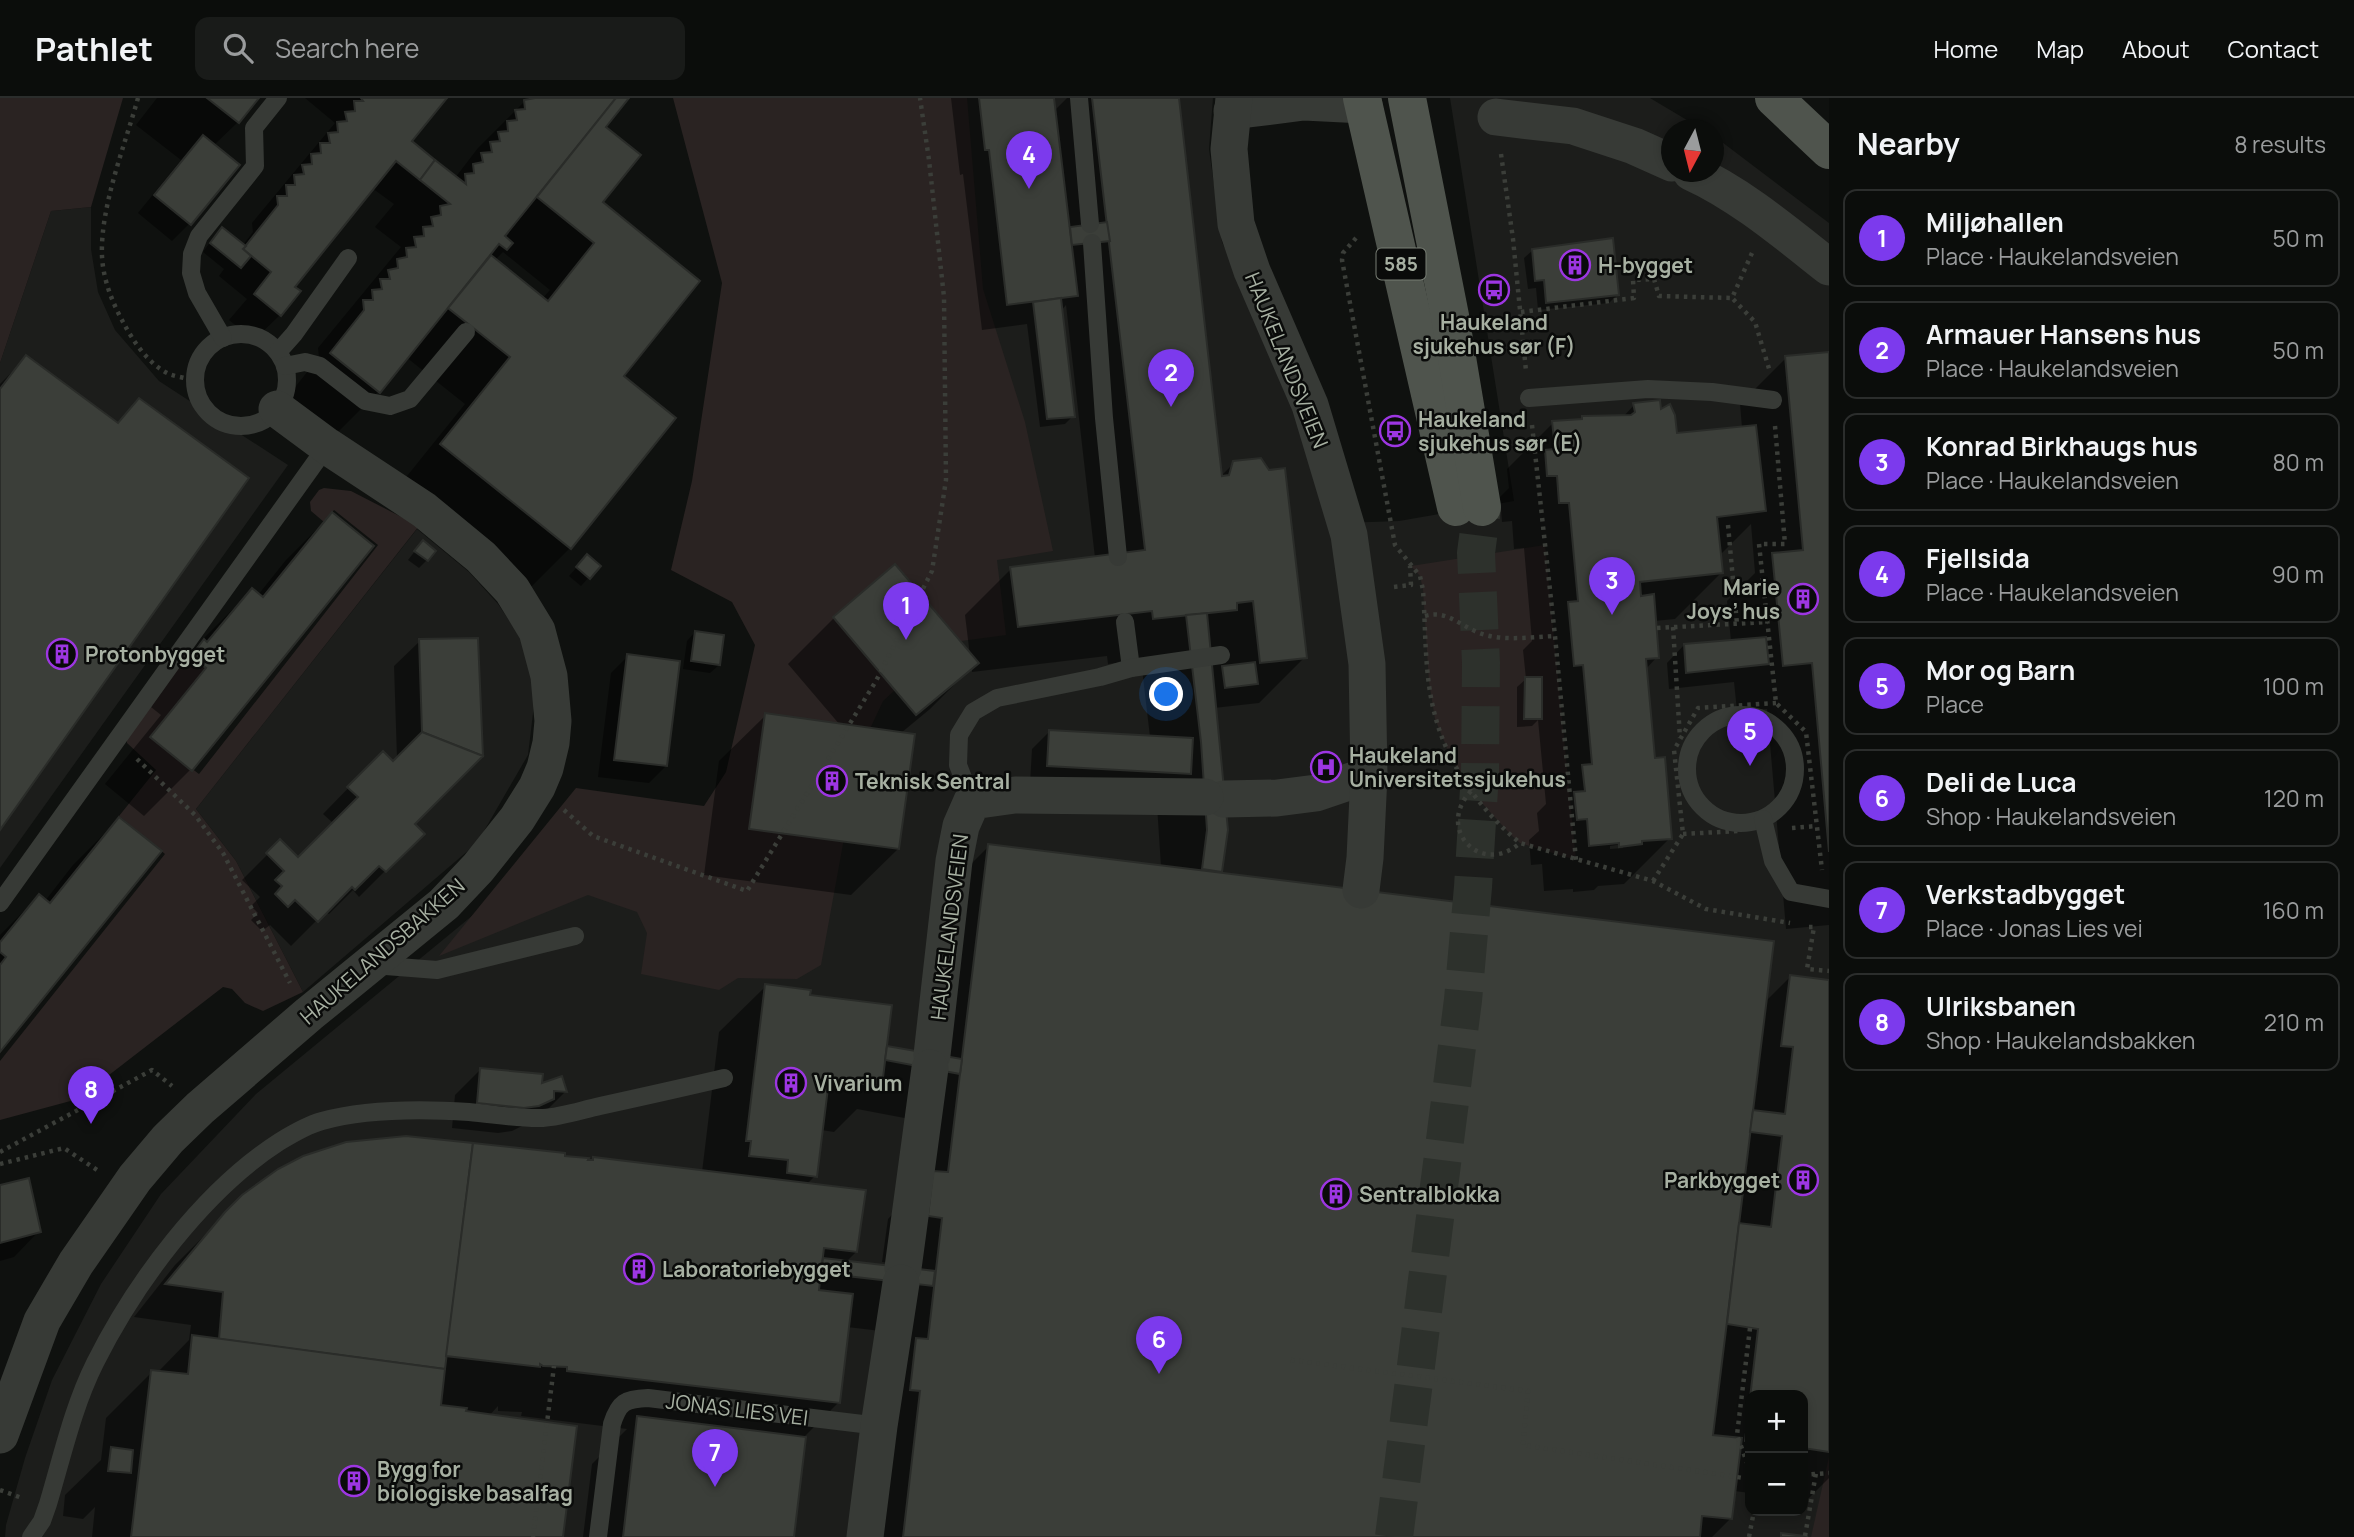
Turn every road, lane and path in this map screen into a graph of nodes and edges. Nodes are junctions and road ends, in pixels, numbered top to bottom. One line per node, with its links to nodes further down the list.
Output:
1 (138, 98): 25 (path)
2 (278, 98): 23 (lane)
3 (920, 98): 48 (path)
4 (1079, 98): 13 (lane)
5 (1407, 98): 7 (main road, HAUKELANDSVEIEN / 585)
6 (1773, 100): 10 (main road)
7 (1363, 101): 8 (street, HAUKELANDSVEIEN)
8 (1236, 102): 47 (street, HAUKELANDSVEIEN)
9 (1496, 117): 11 (street); 15 (path)
10 (1829, 150)
11 (1661, 158)
12 (1712, 182): 19 (street)
13 (1090, 224)
14 (1356, 238): 33 (path)
15 (1513, 239)
16 (1092, 243): 32 (lane)
17 (1753, 250): 20 (path)
18 (348, 258): 24 (lane)
19 (1829, 267)
20 (1732, 299): 21 (path); 27 (path)
21 (1521, 312)
22 (466, 332): 24 (lane)
23 (223, 338): 24 (lane); 25 (lane)
24 (281, 359): 28 (lane)
25 (195, 381): 28 (lane)
26 (1529, 398): 27 (lane)
27 (1773, 400): 37 (path)
28 (277, 409): 29 (street, HAUKELANDSBAKKEN)
29 (327, 446): 45 (lane); 48 (street, HAUKELANDSBAKKEN)
30 (1728, 525): 38 (path)
31 (1545, 545): 41 (path)
32 (1118, 557)
33 (1410, 565): 34 (path); 35 (path)
34 (1405, 586)
35 (1425, 617): 41 (path); 49 (path)
36 (1125, 622): 43 (lane)
37 (1768, 622): 38 (path); 44 (path)
38 (1737, 624): 39 (path)
39 (1673, 627): 40 (path); 46 (path)
40 (1657, 628)
41 (1555, 636): 53 (path)
42 (1221, 655): 43 (lane)
43 (1131, 668): 50 (lane)
44 (1776, 703): 46 (path); 54 (path)
45 (116, 739): 58 (lane); 62 (path)
46 (1680, 739): 55 (path)
47 (1369, 775): 50 (street); 56 (street, HAUKELANDSVEIEN)
48 (537, 787): 60 (street, HAUKELANDSBAKKEN)
49 (1471, 791): 52 (path); 52 (path)
50 (972, 801): 71 (street, HAUKELANDSVEIEN)
51 (1763, 819): 51 (lane); 57 (lane)
52 (1520, 843): 53 (path)
53 (1576, 860): 55 (path)
54 (1823, 877)
55 (1653, 881): 61 (path)
56 (1361, 890)
57 (1829, 899)
58 (0, 903)
59 (575, 936): 60 (lane)
60 (370, 965): 64 (street, HAUKELANDSBAKKEN)
61 (1829, 971)
62 (291, 984)
63 (724, 1079): 82 (lane)
64 (200, 1108): 65 (path); 67 (street, HAUKELANDSBAKKEN)
65 (0, 1152)
66 (0, 1164): 67 (path)
67 (127, 1189): 72 (street, HAUKELANDSBAKKEN)
68 (1750, 1328): 73 (path)
69 (1291, 1360): 77 (path)
70 (554, 1366): 83 (path)
71 (879, 1426): 84 (lane, JONAS LIES VEI); 85 (street)
72 (0, 1435)
73 (1745, 1457)
74 (1816, 1473): 75 (path); 76 (path); 81 (path)
75 (1829, 1473)
76 (1808, 1474)
77 (1745, 1478)
78 (0, 1490): 79 (path)
79 (20, 1497)
80 (1753, 1516): 86 (path)
81 (1805, 1536)
82 (31, 1537)
83 (533, 1537)
84 (598, 1537)
85 (866, 1537)
86 (1749, 1537)

